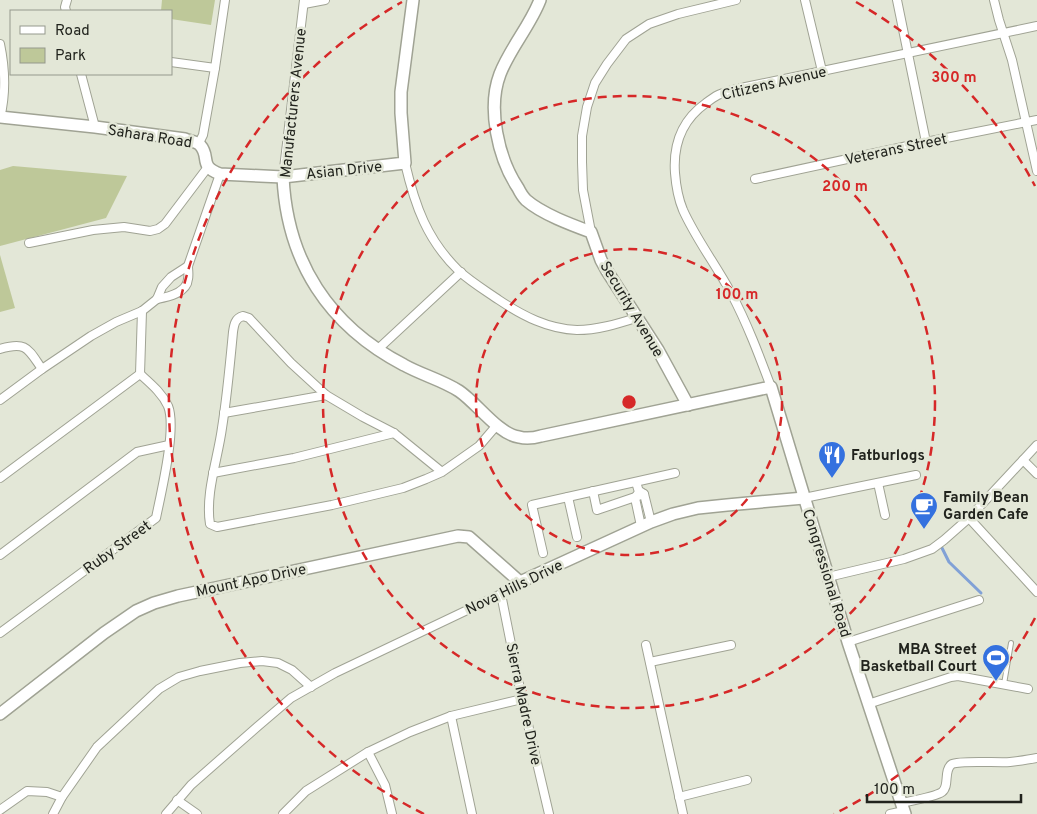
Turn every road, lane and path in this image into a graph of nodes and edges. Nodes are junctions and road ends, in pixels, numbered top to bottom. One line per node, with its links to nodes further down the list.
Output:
1 (225, 0): 15 (street)
2 (325, 0): 9 (street)
3 (413, 0): 24 (street)
4 (540, 0): 30 (street)
5 (736, 0): 30 (street, Security Avenue)
6 (805, 0): 16 (street)
7 (898, 0): 13 (street)
8 (994, 0): 11 (street)
9 (304, 2): 28 (street, Manufacturers Avenue)
10 (1037, 26): 11 (street, Citizens Avenue)
11 (1003, 33): 13 (street, Citizens Avenue); 20 (street)
12 (0, 44): 18 (street)
13 (908, 53): 16 (street, Citizens Avenue); 22 (street)
14 (172, 62): 15 (street)
15 (215, 68): 23 (street)
16 (822, 71): 41 (street, Citizens Avenue)
17 (81, 75): 21 (street)
18 (0, 117): 21 (street, Sahara Road)
19 (1037, 120): 20 (street, Veterans Street)
20 (1026, 122): 22 (street, Veterans Street); 26 (street)
21 (95, 127): 23 (street, Sahara Road)
22 (926, 142): 29 (street, Veterans Street)
23 (199, 143): 25 (street, Sahara Road)
24 (405, 163): 28 (street, Asian Drive); 33 (street)
25 (208, 167): 27 (street); 31 (street)
26 (1037, 171)
27 (220, 174): 28 (street); 32 (street)
28 (283, 177): 38 (street, Manufacturers Avenue)
29 (755, 179)
30 (591, 232): 36 (street, Security Avenue)
31 (29, 243)
32 (188, 266): 34 (street); 34 (street)
33 (461, 272): 36 (street); 38 (street)
34 (157, 299): 35 (street)
35 (142, 311): 39 (street); 40 (street)
36 (636, 318): 44 (street, Security Avenue)
37 (0, 349): 39 (street)
38 (377, 350): 46 (street, Manufacturers Avenue)
39 (42, 369): 43 (street)
40 (140, 374): 48 (street, Ruby Street); 56 (street)
41 (771, 388): 44 (street, Manufacturers Avenue); 62 (street, Congressional Road)
42 (326, 395): 45 (street); 45 (street); 47 (street)
43 (0, 400)
44 (688, 405): 46 (street, Manufacturers Avenue)
45 (224, 413): 53 (street)
46 (497, 426): 51 (street)
47 (394, 433): 51 (street); 53 (street)
48 (169, 444): 68 (street); 74 (street, Ruby Street)
49 (1037, 445): 50 (street)
50 (1023, 460): 54 (street); 64 (street)
51 (442, 472): 53 (street)
52 (675, 473): 57 (street)
53 (214, 474)
54 (1037, 474)
55 (916, 475): 58 (street, Nova Hills Drive)
56 (0, 478)
57 (636, 482): 59 (street); 60 (street)
58 (878, 483): 62 (street, Nova Hills Drive); 63 (street)
59 (593, 491): 60 (street); 61 (street)
60 (639, 495): 65 (street)
61 (568, 497): 66 (street); 67 (street)
62 (804, 498): 65 (street, Nova Hills Drive); 69 (street, Congressional Road)
63 (885, 515)
64 (970, 518): 69 (street); 71 (street)
65 (646, 524): 70 (street, Nova Hills Drive)
66 (577, 537)
67 (543, 553)
68 (0, 555)
69 (828, 577): 75 (street, Congressional Road)
70 (520, 582): 72 (street, Nova Hills Drive); 85 (street, Mount Apo Drive)
71 (1037, 592)
72 (501, 594): 81 (street, Nova Hills Drive); 83 (street, Sierra Madre Drive)
73 (979, 600): 75 (street)
74 (0, 633)
75 (848, 642): 84 (street, Congressional Road)
76 (1011, 643): 80 (lane)
77 (646, 645): 79 (street)
78 (730, 645): 79 (street)
79 (650, 662): 91 (street)
80 (1004, 684): 82 (street); 84 (street)
81 (311, 687): 90 (street); 92 (street, Nova Hills Drive)
82 (1028, 689)
83 (522, 699): 86 (street); 101 (street, Sierra Madre Drive)
84 (868, 704): 93 (street, Congressional Road)
85 (0, 714)
86 (450, 716): 87 (street); 100 (street)
87 (368, 752): 98 (street); 99 (street)
88 (1037, 758): 93 (street)
89 (747, 780): 91 (street)
90 (62, 797): 94 (street); 95 (street)
91 (680, 797): 102 (street)
92 (177, 800): 96 (street, Nova Hills Drive); 97 (street)
93 (903, 809): 103 (street)
94 (0, 810)
95 (53, 814)
96 (166, 814)
97 (197, 814)
98 (283, 814)
99 (392, 814)
100 (472, 814)
101 (549, 814)
102 (683, 814)
103 (890, 814)

